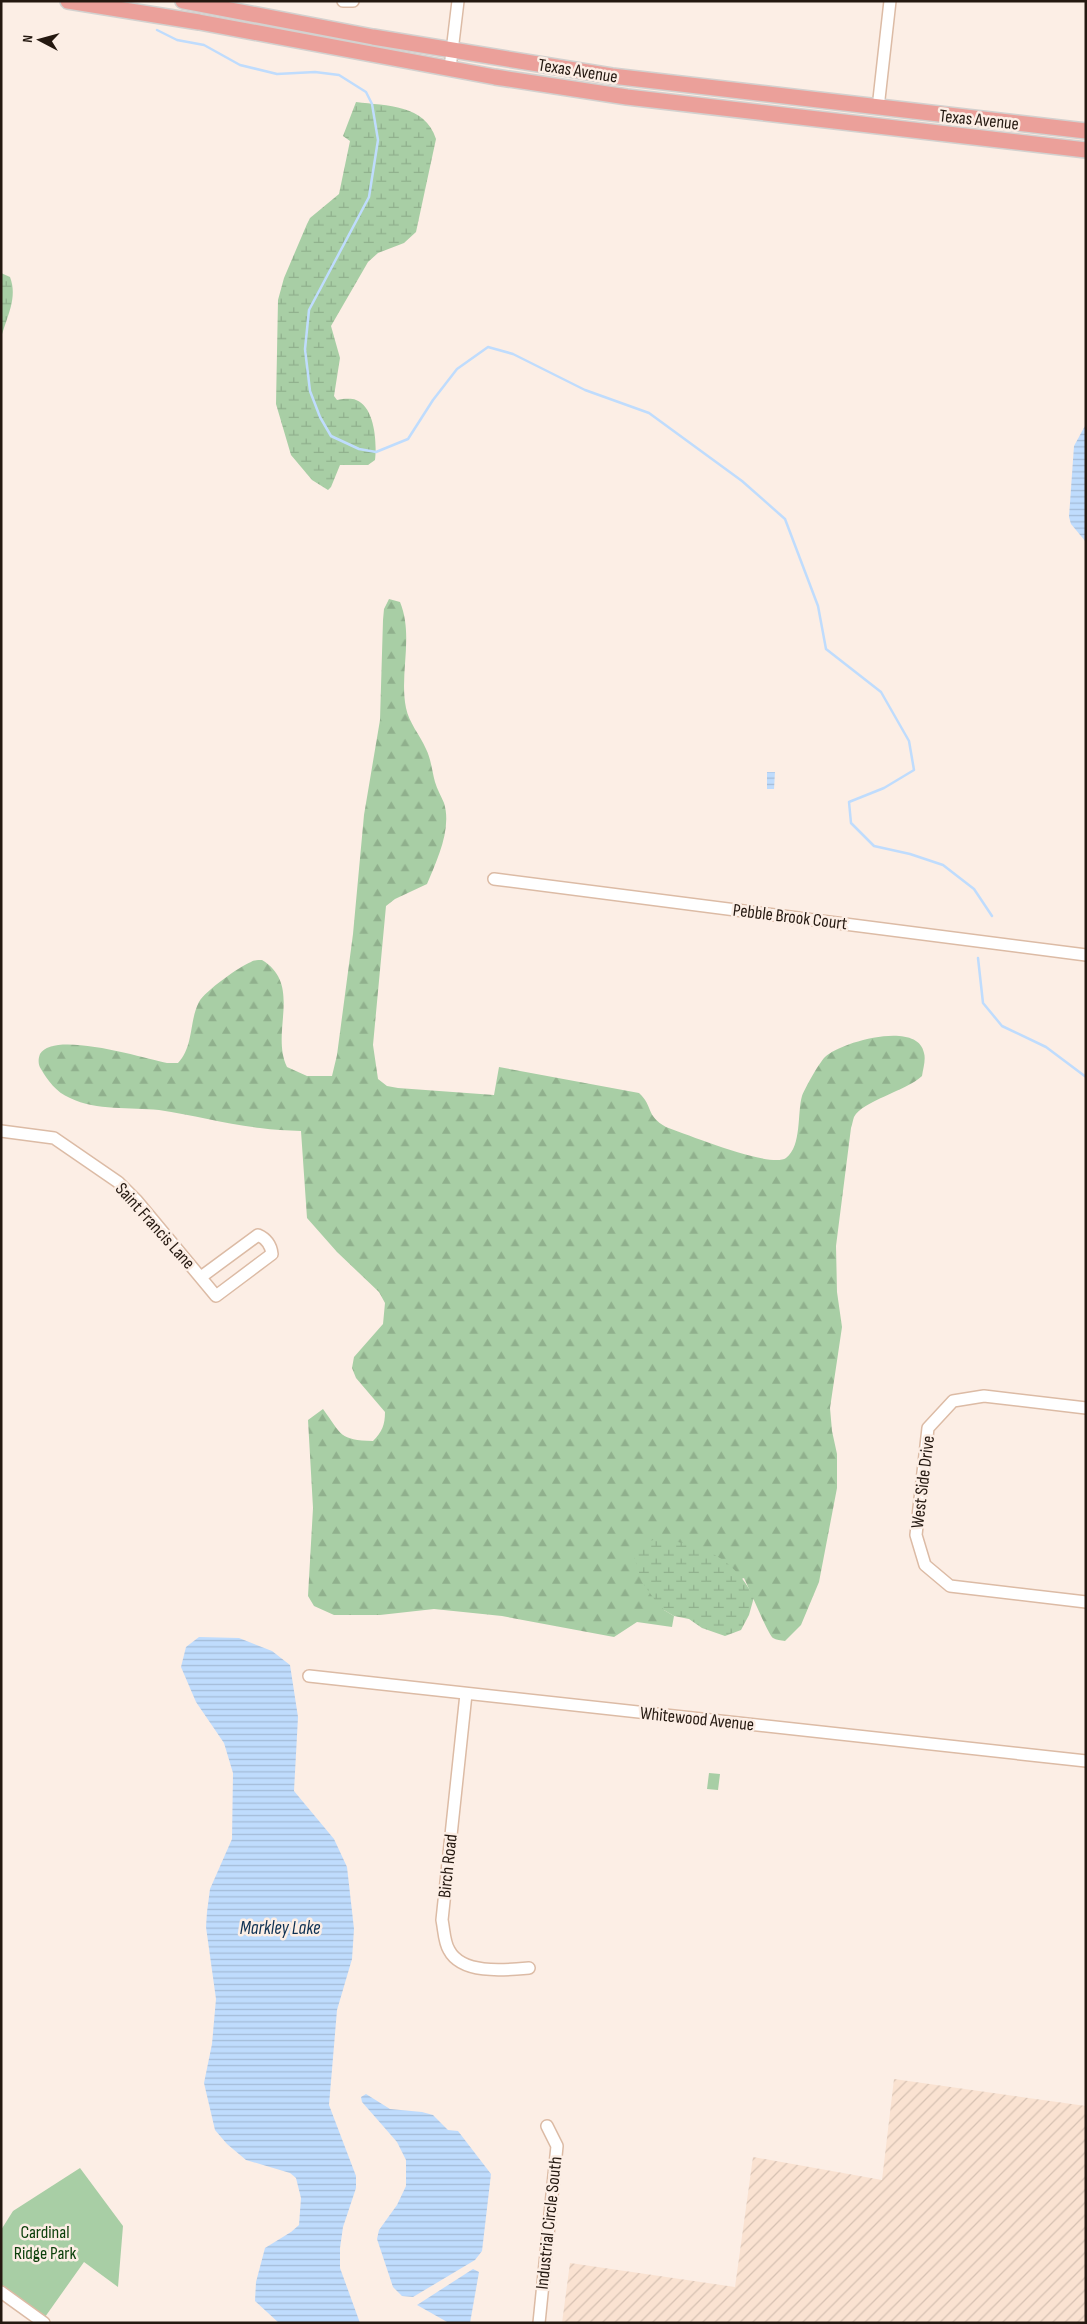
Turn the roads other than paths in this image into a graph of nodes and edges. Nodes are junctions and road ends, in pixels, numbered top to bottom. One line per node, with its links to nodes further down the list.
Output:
1 (68, 1): 8 (main road, Texas Avenue)
2 (183, 1): 7 (main road, Texas Avenue)
3 (343, 1): 4 (street)
4 (353, 1)
5 (458, 1): 7 (street)
6 (890, 1): 9 (street)
7 (452, 50): 8 (street); 9 (main road, Texas Avenue)
8 (450, 68): 11 (main road, Texas Avenue)
9 (878, 108): 10 (main road, Texas Avenue)
10 (1086, 131)
11 (1086, 150)
12 (494, 879): 13 (street, Pebble Brook Court)
13 (1086, 955)
14 (1, 1131): 15 (street, Saint Francis Lane)
15 (201, 1277): 15 (street, Saint Francis Lane)
16 (1086, 1408): 17 (street, West Side Drive)
17 (1086, 1602)
18 (309, 1676): 19 (street, Whitewood Avenue)
19 (466, 1694): 20 (street, Whitewood Avenue); 21 (street, Birch Road)
20 (1086, 1761)
21 (529, 1968)
22 (546, 2126): 25 (street, Industrial Circle South)
23 (1, 2292): 24 (street)
24 (44, 2323)
25 (539, 2323)

